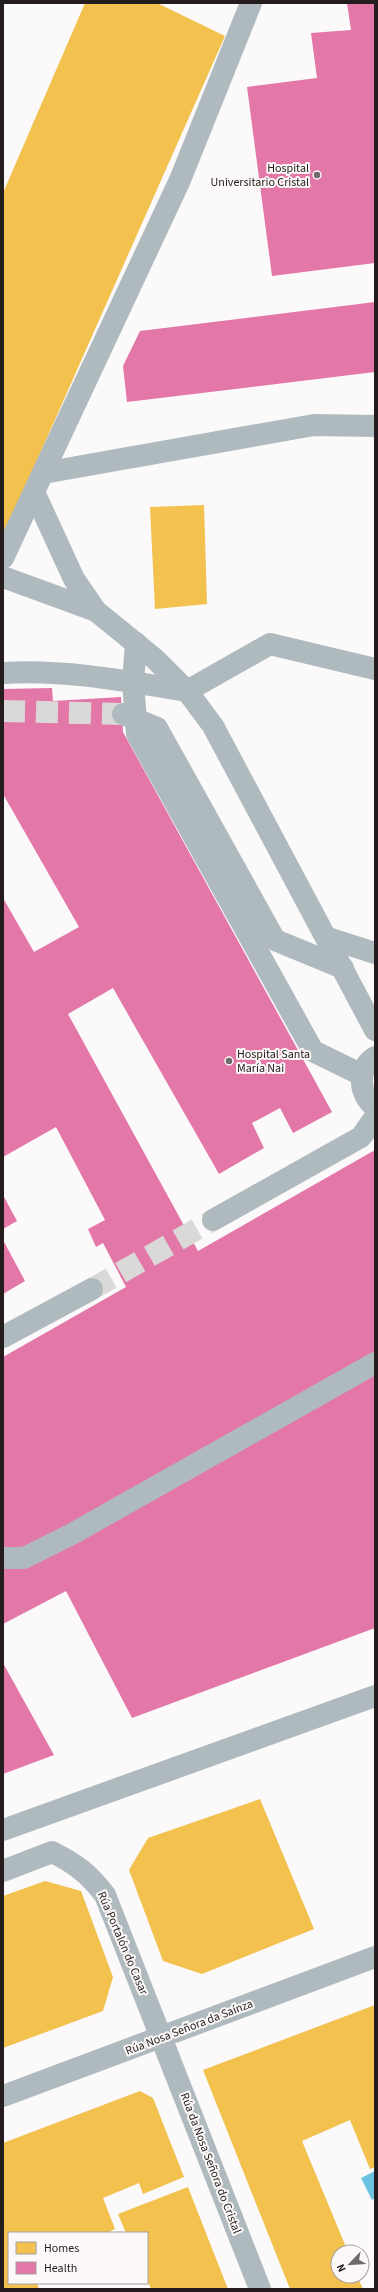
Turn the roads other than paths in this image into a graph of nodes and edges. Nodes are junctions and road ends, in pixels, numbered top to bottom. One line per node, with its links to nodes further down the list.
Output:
1 (252, 3): 3 (street)
2 (375, 426): 3 (street)
3 (38, 483): 4 (street); 6 (street)
4 (3, 558)
5 (3, 577): 6 (street)
6 (96, 611): 7 (street)
7 (136, 643): 10 (street); 11 (street)
8 (375, 669): 11 (street)
9 (3, 673): 10 (street)
10 (133, 682): 11 (street); 18 (street)
11 (187, 691): 13 (street)
12 (123, 714): 15 (street, bridge)
13 (328, 938): 14 (street); 15 (street)
14 (375, 953)
15 (343, 968): 16 (street)
16 (375, 1030)
17 (375, 1057): 18 (street)
18 (362, 1075): 19 (street)
19 (375, 1107)
20 (375, 1117): 21 (street)
21 (213, 1220)
22 (92, 1289): 23 (street)
23 (10, 1333)
24 (375, 1363): 25 (street)
25 (3, 1558)
26 (375, 1696): 27 (street)
27 (3, 1830)
28 (3, 1871): 30 (street, Rúa Portalón do Casar)
29 (375, 1957): 30 (street, Rúa Nosa Señora da Saínza)
30 (162, 2036): 31 (street, Rúa Nosa Señora da Saínza); 32 (street, Rúa da Nosa Señora do Cristal)
31 (3, 2096)
32 (260, 2289)

